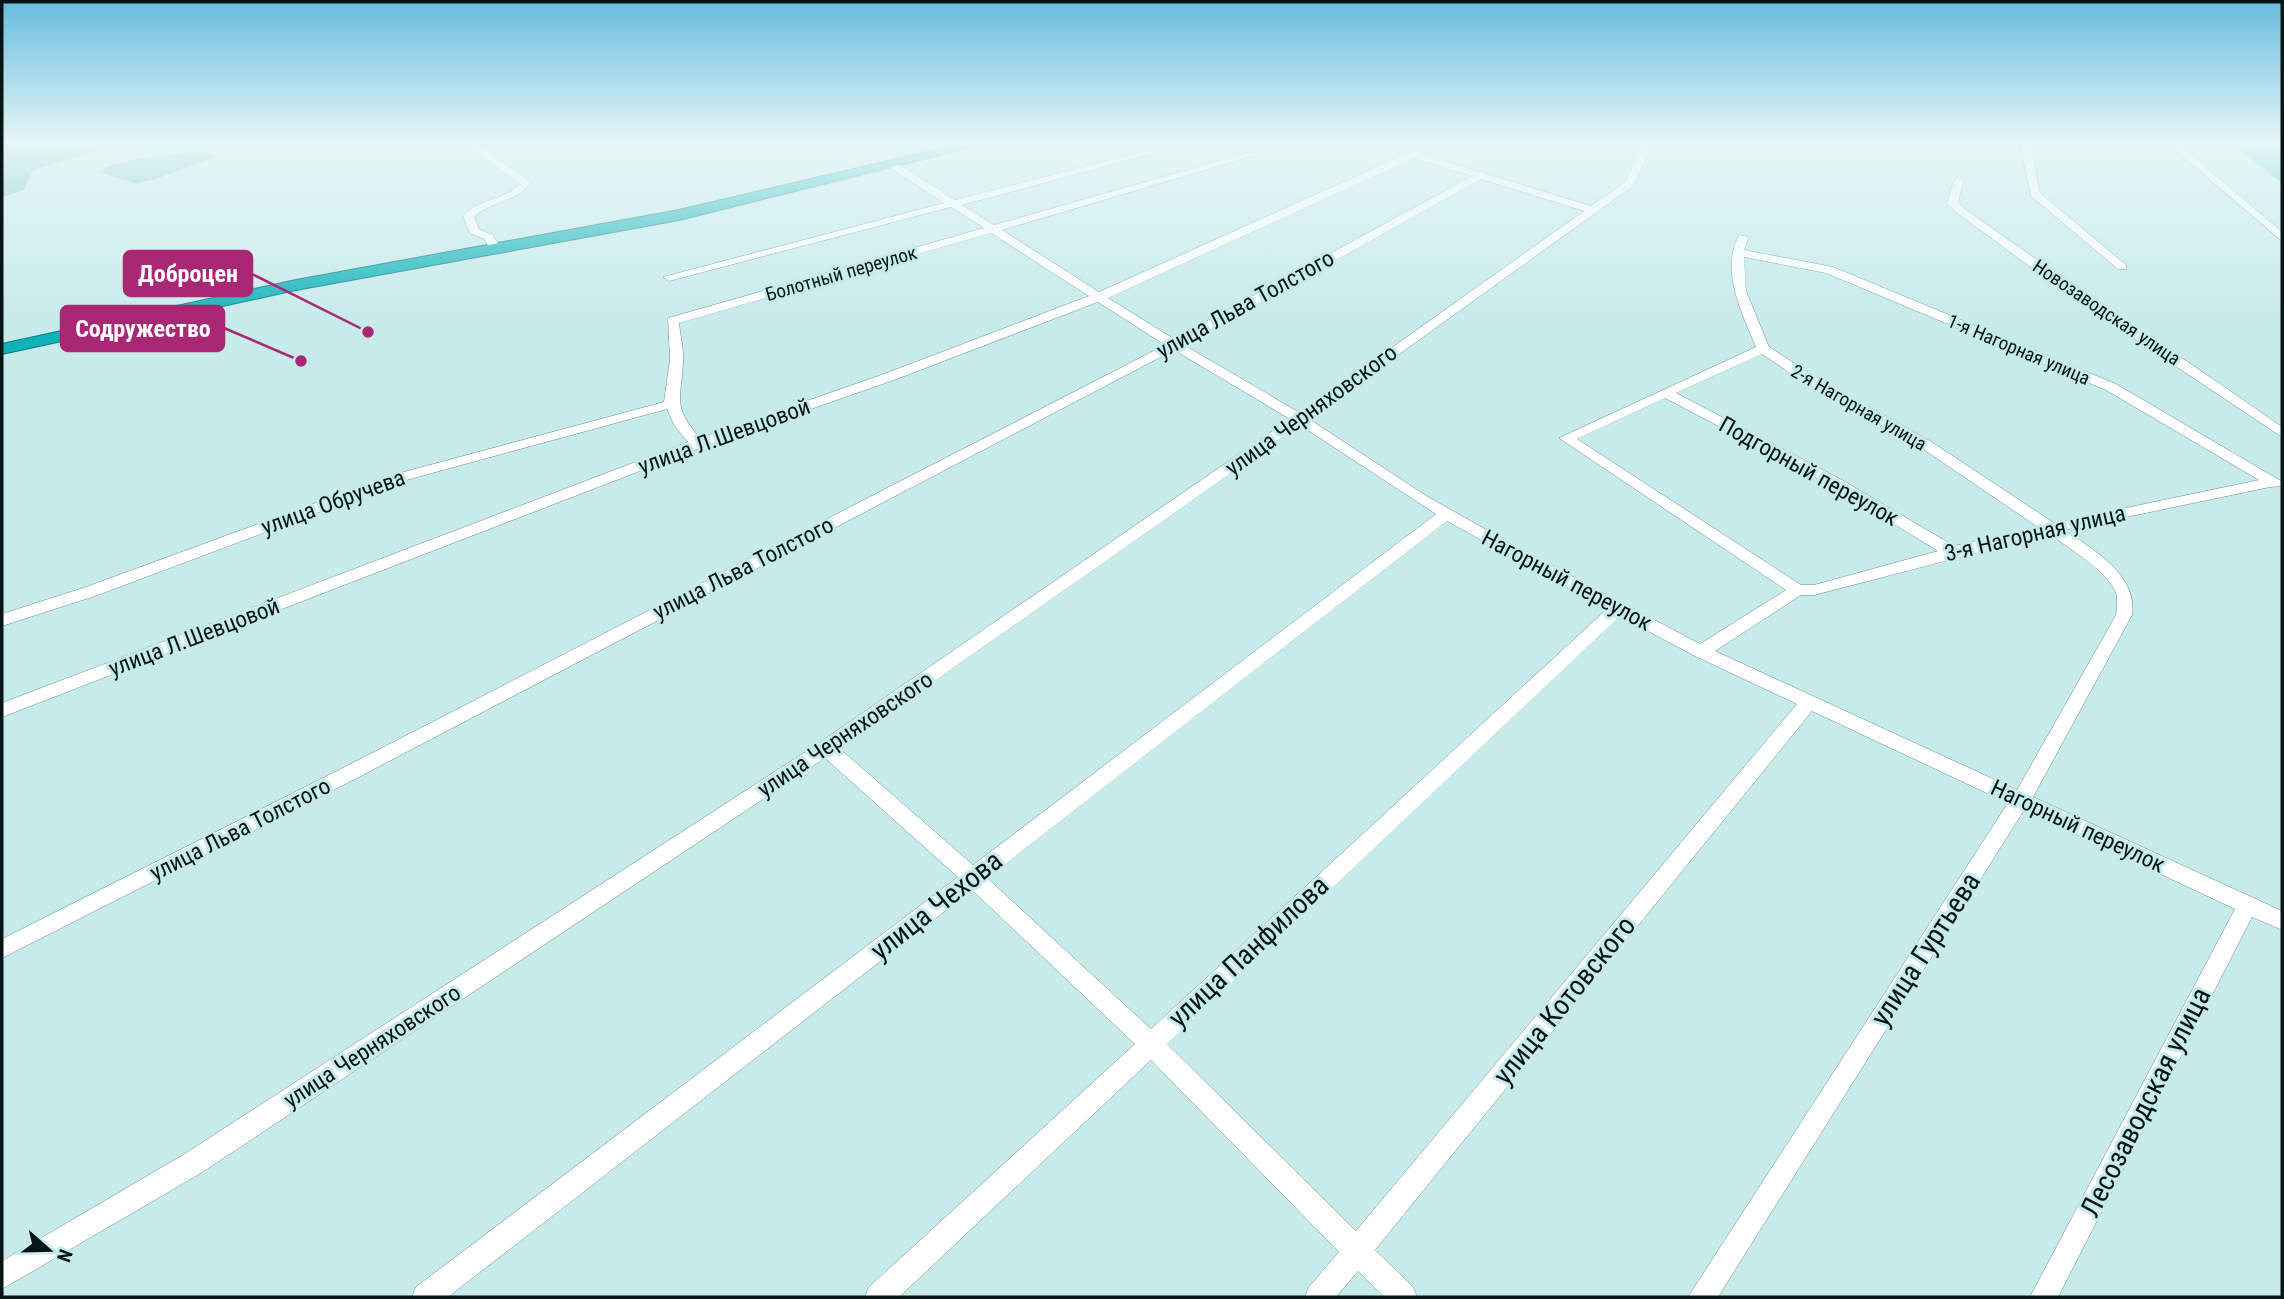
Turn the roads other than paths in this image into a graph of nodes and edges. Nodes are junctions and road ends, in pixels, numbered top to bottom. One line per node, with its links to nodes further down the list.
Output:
1 (487, 204): 17 (street)
2 (728, 204): 17 (highway)
3 (959, 204): 12 (street)
4 (1082, 204): 14 (street, Болотный переулок)
5 (1307, 204): 21 (street, улица Л.Шевцовой)
6 (1429, 204): 22 (street, улица Льва Толстого)
7 (1571, 204): 13 (street)
8 (1601, 204): 13 (street, улица Черняховского)
9 (1953, 204): 28 (street, Новозаводская улица)
10 (2046, 204): 19 (street)
11 (2242, 204): 16 (street)
12 (954, 205): 14 (street, Нагорный переулок); 20 (street)
13 (1592, 210): 27 (street, улица Черняховского)
14 (991, 230): 21 (street, Нагорный переулок); 26 (street, Болотный переулок)
15 (1743, 237): 18 (street)
16 (2282, 238)
17 (495, 249): 23 (highway)
18 (1738, 252): 24 (street); 30 (street, 1-я Нагорная улица)
19 (2122, 267)
20 (669, 277)
21 (1099, 297): 22 (street, Нагорный переулок); 29 (street, улица Л.Шевцовой)
22 (1174, 345): 27 (street, Нагорный переулок); 46 (street, улица Льва Толстого)
23 (2, 349)
24 (1763, 349): 25 (street); 32 (street, 2-я Нагорная улица)
25 (1665, 393): 33 (street, Подгорный переулок); 34 (street)
26 (671, 404): 29 (street); 37 (street, улица Обручева)
27 (1300, 419): 31 (street, Нагорный переулок); 41 (street, улица Черняховского)
28 (2282, 433)
29 (697, 444): 40 (street, улица Л.Шевцовой)
30 (2278, 485): 32 (street, 3-я Нагорная улица)
31 (1446, 514): 36 (street, Нагорный переулок); 43 (street, улица Чехова)
32 (2053, 528): 33 (street, 3-я Нагорная улица); 35 (street, 2-я Нагорная улица)
33 (1952, 552): 34 (street, 3-я Нагорная улица)
34 (1798, 590): 38 (street, 3-я Нагорная улица)
35 (2124, 592): 42 (street, улица Гуртьева)
36 (1619, 608): 38 (street, Нагорный переулок); 47 (street, улица Панфилова)
37 (2, 620)
38 (1700, 652): 39 (street, Нагорный переулок)
39 (1809, 702): 42 (street, Нагорный переулок); 48 (street, улица Котовского)
40 (2, 710)
41 (826, 748): 43 (street); 49 (street, улица Черняховского)
42 (2021, 799): 44 (street, Нагорный переулок); 54 (street, улица Гуртьева)
43 (972, 877): 47 (street); 50 (street, улица Чехова)
44 (2247, 906): 45 (street, Нагорный переулок); 55 (street, Лесозаводская улица)
45 (2282, 921)
46 (2, 948)
47 (1149, 1042): 48 (street); 51 (street, улица Панфилова)
48 (1357, 1251): 52 (street, улица Котовского); 53 (street)
49 (2, 1276)
50 (426, 1297)
51 (879, 1297)
52 (1319, 1297)
53 (1403, 1297)
54 (1702, 1297)
55 (2044, 1297)

